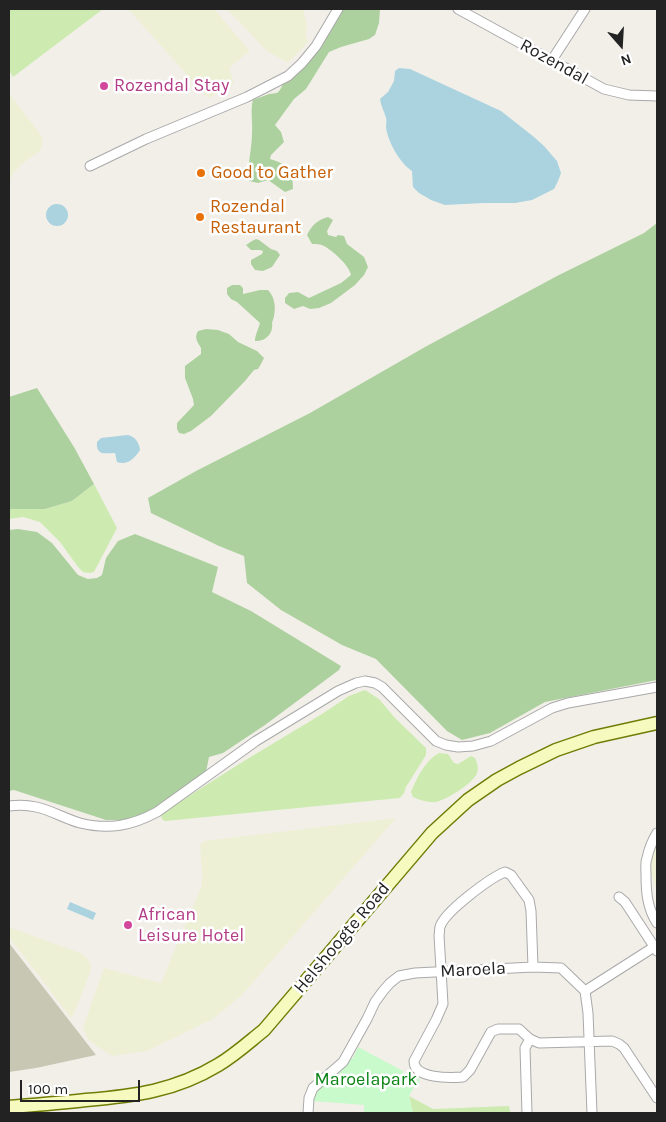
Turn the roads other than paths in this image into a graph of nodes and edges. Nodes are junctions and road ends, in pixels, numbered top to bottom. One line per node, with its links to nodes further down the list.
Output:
1 (338, 9): 6 (street)
2 (458, 9): 4 (street, Rozendal)
3 (585, 9): 4 (street)
4 (552, 60): 5 (street, Rozendal)
5 (657, 96)
6 (90, 166)
7 (657, 687): 9 (street)
8 (657, 723): 20 (main road, Helshoogte Road)
9 (9, 806)
10 (657, 833): 12 (street)
11 (619, 897): 13 (street)
12 (657, 922)
13 (656, 949): 16 (street)
14 (533, 967): 15 (street, Maroela); 15 (street); 16 (street, Maroela)
15 (442, 972): 17 (street); 21 (street, Maroela)
16 (585, 991): 18 (street)
17 (530, 1039): 18 (street); 22 (street)
18 (589, 1041): 19 (street); 23 (street)
19 (657, 1098)
20 (9, 1107)
21 (308, 1113)
22 (527, 1113)
23 (592, 1113)

